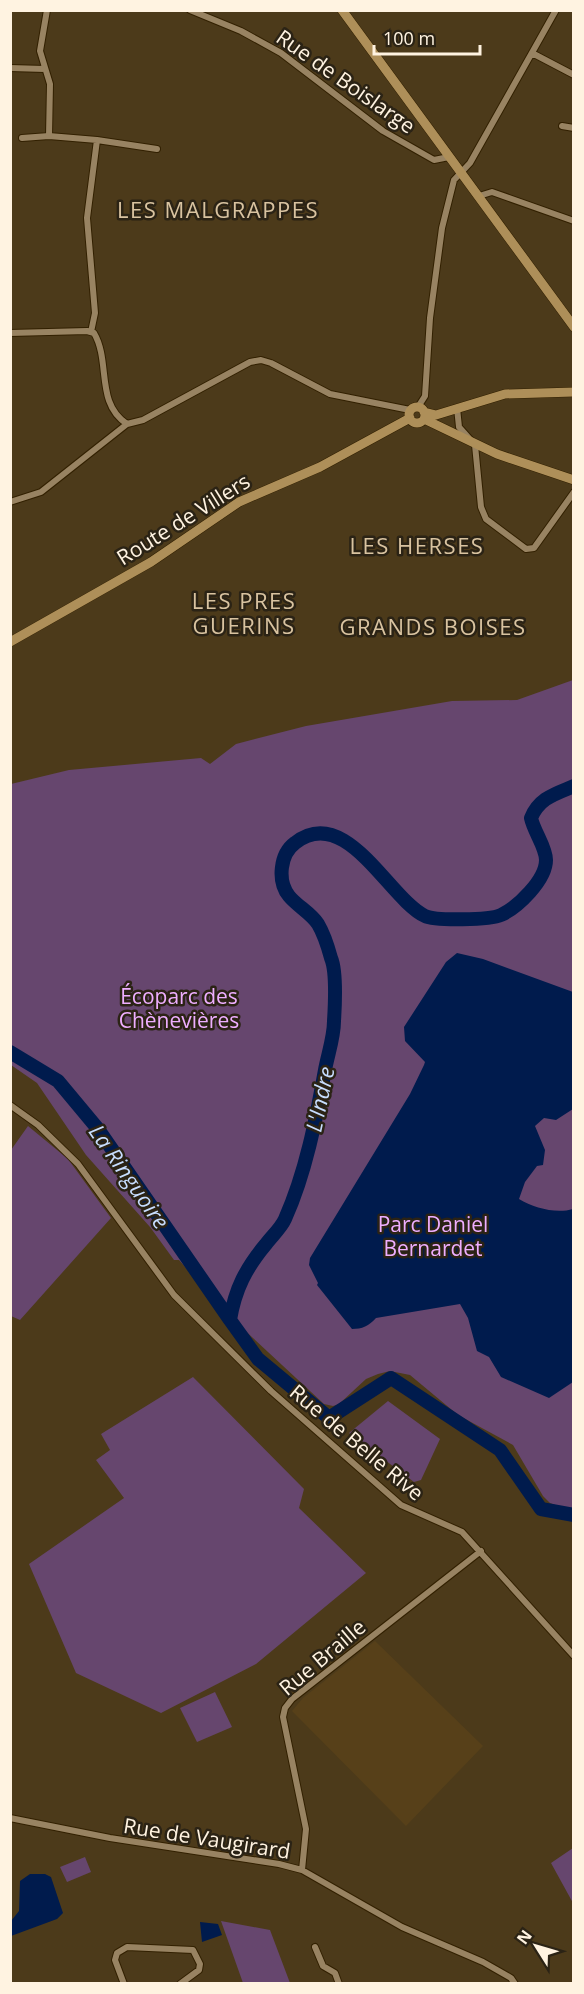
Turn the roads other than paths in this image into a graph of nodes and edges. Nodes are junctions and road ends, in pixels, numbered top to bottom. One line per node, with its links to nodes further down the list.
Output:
1 (47, 10): 7 (street)
2 (190, 10): 15 (street, Rue de Boislarge)
3 (342, 10): 15 (main road)
4 (556, 10): 5 (street)
5 (532, 53): 8 (street); 16 (street)
6 (10, 68): 7 (street)
7 (45, 69): 11 (street)
8 (573, 75)
9 (562, 126): 10 (street)
10 (573, 128)
11 (49, 136): 12 (street); 13 (street)
12 (22, 138)
13 (97, 140): 14 (street); 20 (street)
14 (157, 148)
15 (448, 157): 16 (main road)
16 (460, 172): 17 (main road); 24 (street)
17 (479, 196): 18 (street); 19 (main road)
18 (573, 221)
19 (573, 327)
20 (91, 332): 21 (street); 25 (street)
21 (10, 333)
22 (573, 392): 23 (main road)
23 (457, 408): 24 (main road); 26 (street)
24 (417, 413): 25 (street); 26 (main road); 30 (main road, Route de Villers)
25 (127, 424): 29 (street)
26 (475, 444): 27 (main road); 28 (street)
27 (573, 480)
28 (573, 492)
29 (10, 502)
30 (10, 642)
31 (10, 1105): 32 (street, Rue de Belle Rive)
32 (482, 1551): 33 (street, Rue de Belle Rive); 35 (street, Rue Braille)
33 (573, 1656)
34 (10, 1818): 35 (street, Rue de Vaugirard)
35 (302, 1870): 40 (street, Rue de Vaugirard)
36 (315, 1947): 39 (street)
37 (124, 1983): 38 (street)
38 (180, 1983)
39 (339, 1983)
40 (515, 1983)

